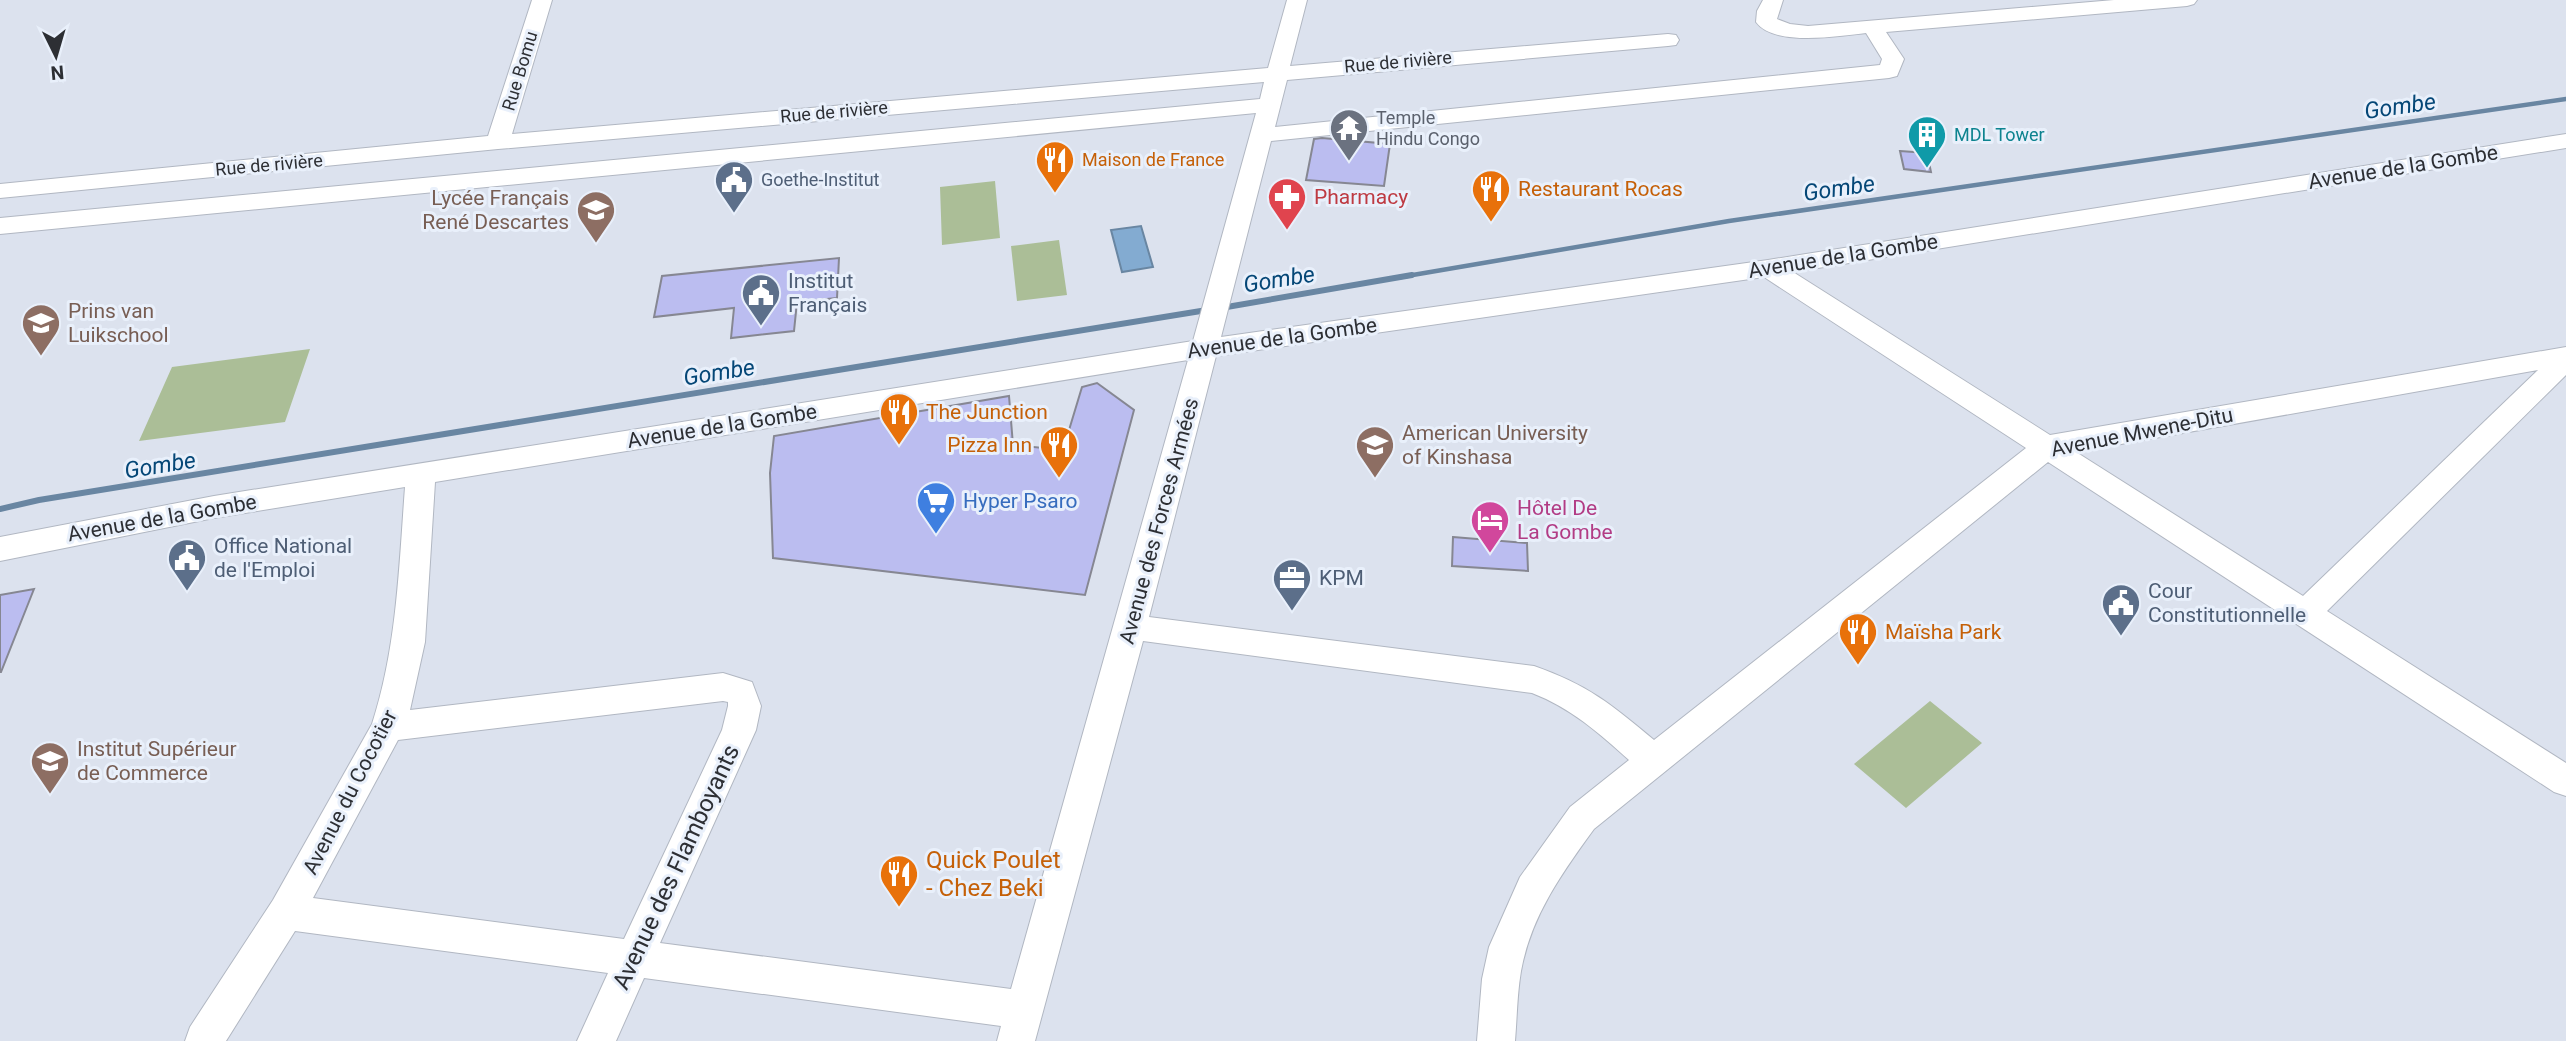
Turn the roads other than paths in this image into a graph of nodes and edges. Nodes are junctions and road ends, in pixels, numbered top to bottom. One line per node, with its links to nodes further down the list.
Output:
1 (542, 0): 11 (street, Rue Bomu)
2 (1297, 0): 7 (street, Avenue des Forces Armées)
3 (2187, 0): 5 (street)
4 (1770, 6): 5 (street)
5 (1872, 27): 9 (street)
6 (1668, 40): 7 (street, Rue de rivière)
7 (1279, 72): 8 (street, Avenue des Forces Armées); 11 (street, Rue de rivière)
8 (1271, 105): 9 (street, Avenue des Forces Armées); 13 (street)
9 (1262, 135): 15 (street, Avenue des Forces Armées)
10 (2566, 141): 14 (street, Avenue de la Gombe)
11 (498, 142): 12 (street, Rue de rivière)
12 (0, 191)
13 (0, 226)
14 (1768, 268): 15 (street, Avenue de la Gombe); 17 (street)
15 (1211, 325): 18 (street, Avenue de la Gombe); 21 (street, Avenue des Forces Armées)
16 (2566, 357): 17 (street, Avenue Mwene-Ditu); 20 (street)
17 (2048, 446): 20 (street); 23 (street, Avenue Mwene-Ditu)
18 (421, 474): 19 (street, Avenue de la Gombe); 22 (street, Avenue du Cocotier)
19 (0, 549)
20 (2304, 614): 24 (street)
21 (1131, 627): 23 (street); 27 (street, Avenue des Forces Armées)
22 (388, 727): 25 (street, Avenue du Cocotier); 26 (street, Avenue des Flamboyants)
23 (1653, 760): 30 (street, Avenue Mwene-Ditu)
24 (2566, 781)
25 (286, 912): 26 (street); 28 (street, Avenue du Cocotier)
26 (635, 957): 27 (street); 29 (street, Avenue des Flamboyants)
27 (1020, 1026)
28 (204, 1041)
29 (596, 1041)
30 (1496, 1041)

